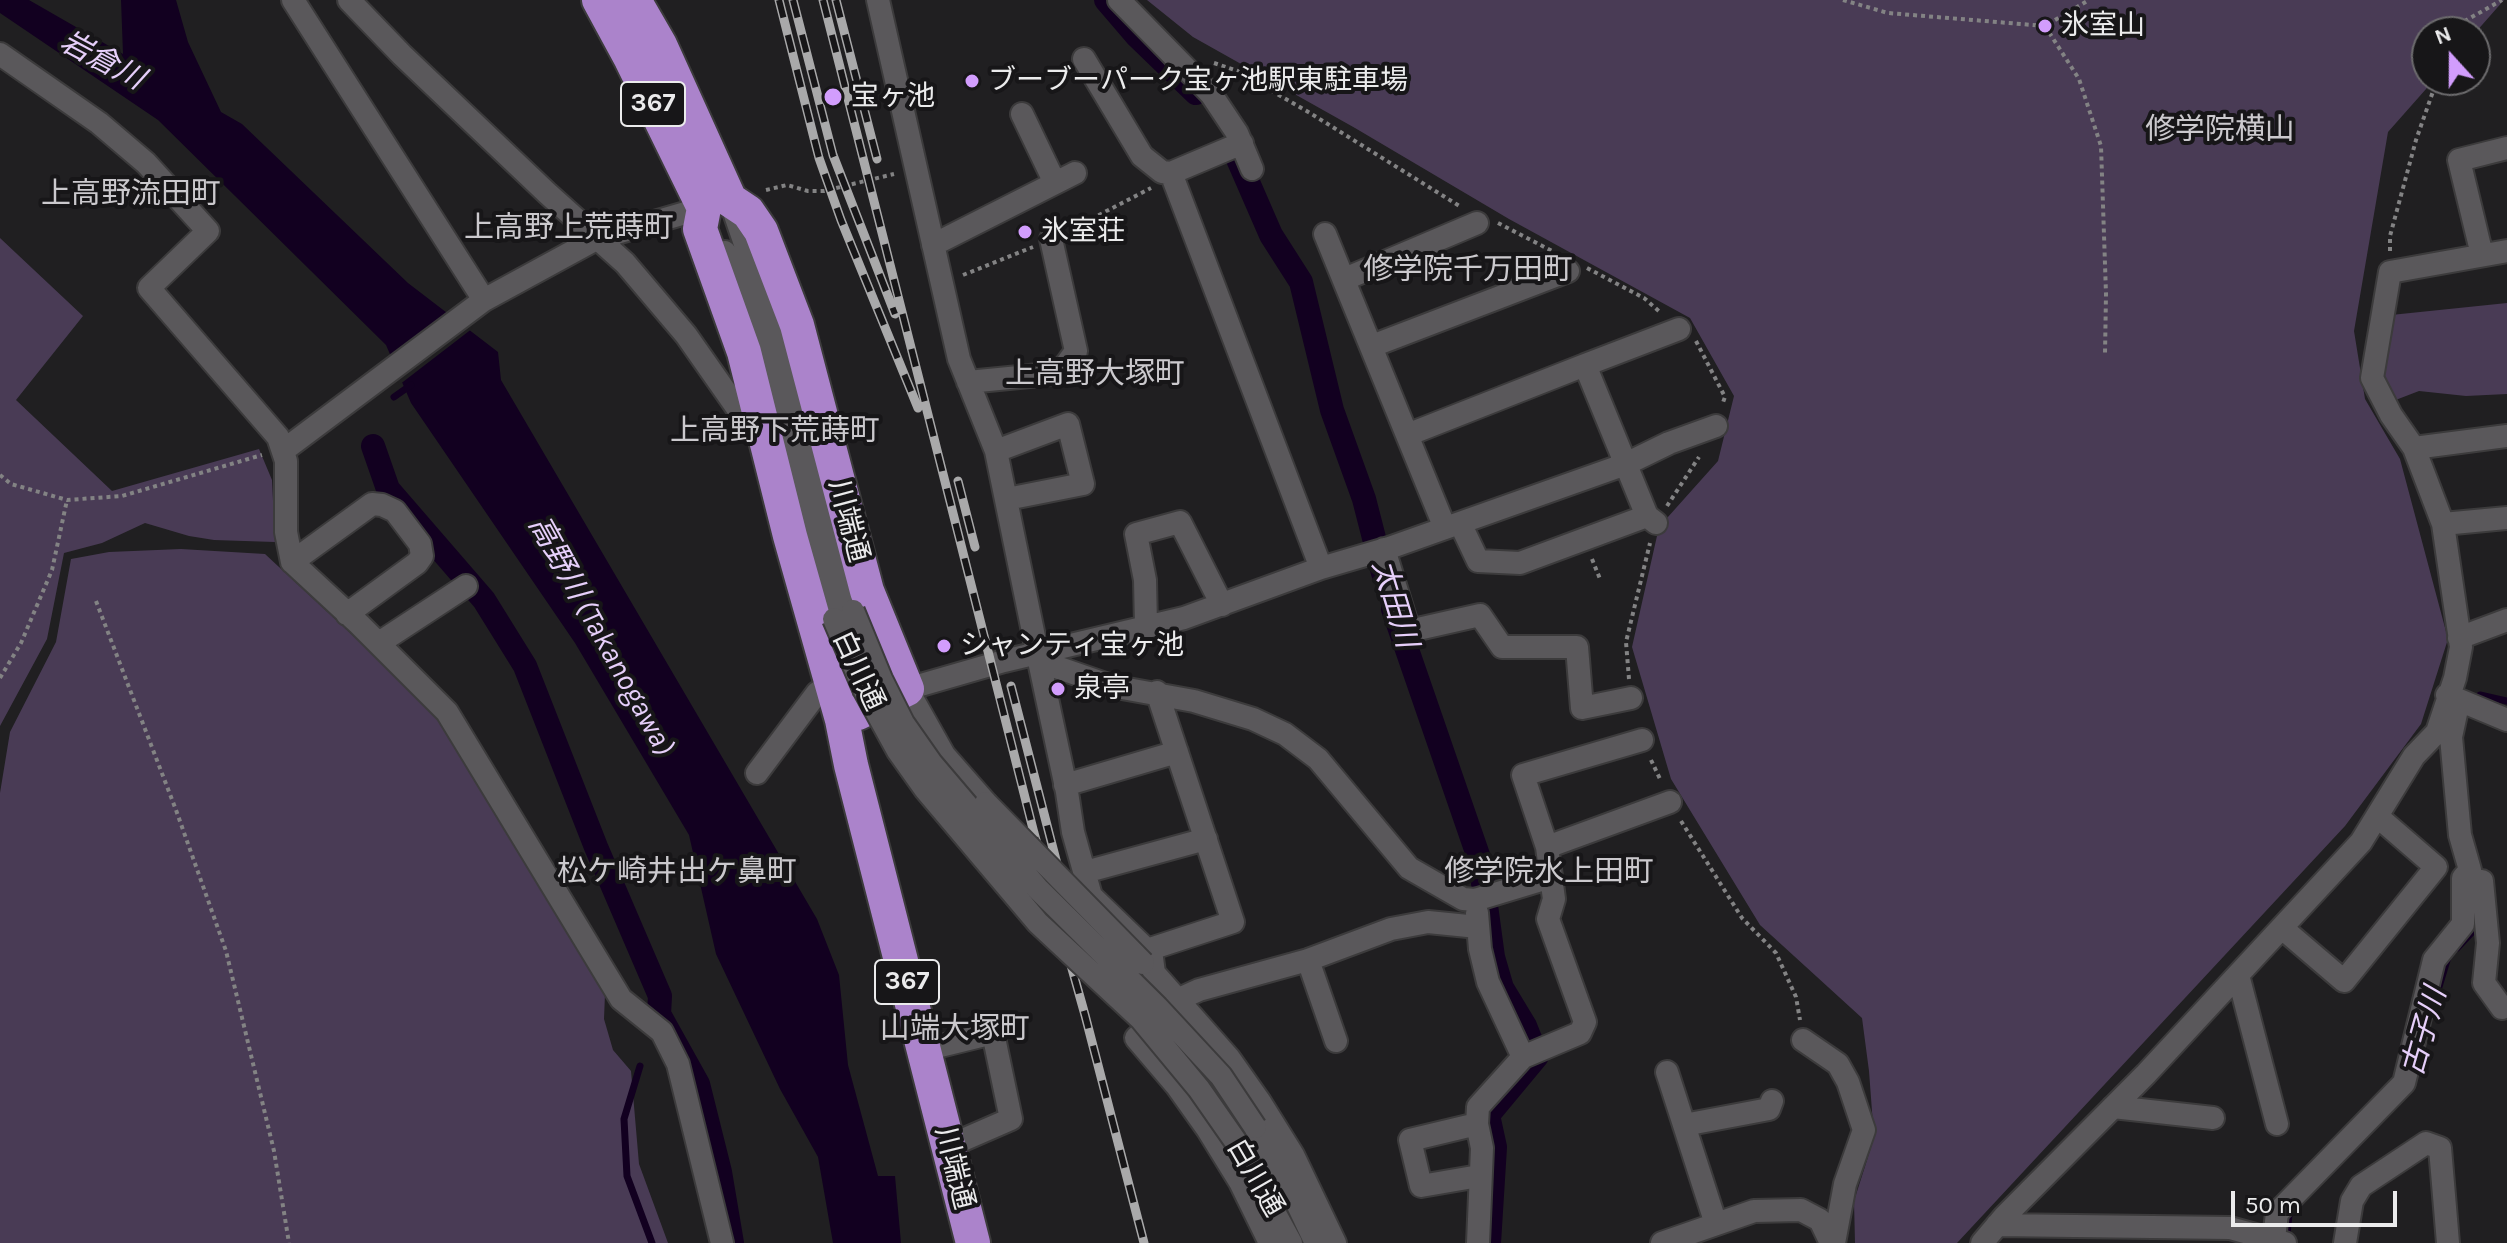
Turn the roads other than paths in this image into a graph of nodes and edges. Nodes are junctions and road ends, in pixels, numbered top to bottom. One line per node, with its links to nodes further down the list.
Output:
1 (293, 0): 24 (street)
2 (349, 0): 17 (street)
3 (599, 0): 14 (highway, 白川通 / 367)
4 (634, 0): 14 (highway, 白川通 / 367)
5 (1119, 0): 10 (street)
6 (880, 1): 19 (street)
7 (0, 54): 34 (street)
8 (1084, 59): 13 (street)
9 (1022, 114): 19 (street)
10 (1242, 143): 12 (street); 13 (street)
11 (2507, 148): 21 (street)
12 (1252, 169)
13 (1171, 173): 43 (street)
14 (730, 200): 17 (street); 30 (highway, 川端通 / 367); 47 (street, 白川通); 54 (highway, 川端通 / 367)
15 (1477, 223): 23 (street)
16 (1325, 234): 23 (street)
17 (596, 239): 24 (street); 30 (street)
18 (1051, 239): 28 (street)
19 (933, 245): 28 (street)
20 (2507, 251): 21 (street)
21 (2482, 255): 33 (street)
22 (1568, 271): 26 (street)
23 (1345, 279): 26 (street)
24 (479, 303): 34 (street)
25 (1679, 329): 27 (street)
26 (1372, 346): 31 (street)
27 (1585, 365): 31 (street); 36 (street)
28 (968, 382): 35 (street)
29 (1716, 426): 36 (street)
30 (762, 428): 53 (highway, 川端通 / 367)
31 (1407, 435): 40 (street)
32 (2507, 436): 33 (street)
33 (2414, 448): 39 (street)
34 (284, 450): 42 (street)
35 (996, 451): 37 (street); 37 (street)
36 (1626, 464): 40 (street); 40 (street)
37 (1007, 499): 52 (street)
38 (2507, 518): 39 (street)
39 (2443, 524): 50 (street)
40 (1452, 525): 41 (street)
41 (1384, 549): 43 (street); 57 (street)
42 (292, 562): 46 (street); 46 (street)
43 (1321, 568): 45 (street)
44 (466, 586): 51 (street)
45 (1222, 605): 49 (street); 49 (street)
46 (347, 614): 51 (street)
47 (843, 615): 97 (street, 白川通, bridge); 98 (street, 白川通, bridge)
48 (2507, 620): 50 (street)
49 (1146, 626): 52 (street)
50 (2459, 638): 56 (street)
51 (379, 643): 94 (street)
52 (1038, 657): 54 (street); 55 (street); 63 (street)
53 (831, 684): 58 (highway, 川端通 / 367); 62 (street)
54 (907, 689): 58 (highway); 75 (street, bridge)
55 (1157, 692): 61 (street); 71 (street)
56 (2453, 697): 59 (street); 65 (street); 93 (street)
57 (1631, 698)
58 (842, 720): 80 (highway, 川端通 / 367)
59 (2507, 720)
60 (1642, 740): 67 (street)
61 (1177, 752): 63 (street); 66 (street)
62 (757, 773)
63 (1065, 785): 68 (street)
64 (1670, 802): 67 (street)
65 (2377, 816): 73 (street); 73 (street)
66 (1206, 839): 68 (street); 75 (street)
67 (1547, 847): 69 (street)
68 (1085, 872): 75 (street)
69 (1551, 877): 71 (street); 81 (street)
70 (2482, 881): 77 (street)
71 (1475, 900): 72 (street)
72 (1478, 927): 74 (street); 81 (street)
73 (2282, 928): 76 (street)
74 (1308, 960): 75 (street); 79 (street)
75 (1158, 975): 96 (street); 99 (street)
76 (2238, 975): 84 (street); 87 (street)
77 (2505, 1011)
78 (1803, 1040): 102 (street)
79 (1336, 1041)
80 (924, 1050): 89 (highway, 川端通 / 367); 89 (street)
81 (1523, 1057): 86 (street)
82 (1667, 1072): 88 (street)
83 (1772, 1101): 88 (street)
84 (2113, 1107): 85 (street); 92 (street)
85 (2213, 1118)
86 (1477, 1124): 90 (street); 90 (street)
87 (2277, 1124)
88 (1684, 1125): 91 (street)
89 (949, 1146): 95 (highway, 川端通 / 367)
90 (1479, 1176): 100 (street)
91 (1716, 1224): 101 (street); 102 (street)
92 (1997, 1225): 93 (street); 103 (street)
93 (2279, 1241)
94 (722, 1243)
95 (973, 1243)
96 (1270, 1243)
97 (1291, 1243)
98 (1316, 1243)
99 (1335, 1243)
100 (1478, 1243)
101 (1662, 1243)
102 (1833, 1243)
103 (1982, 1243)
104 (2345, 1243): 105 (street)
105 (2448, 1243)

